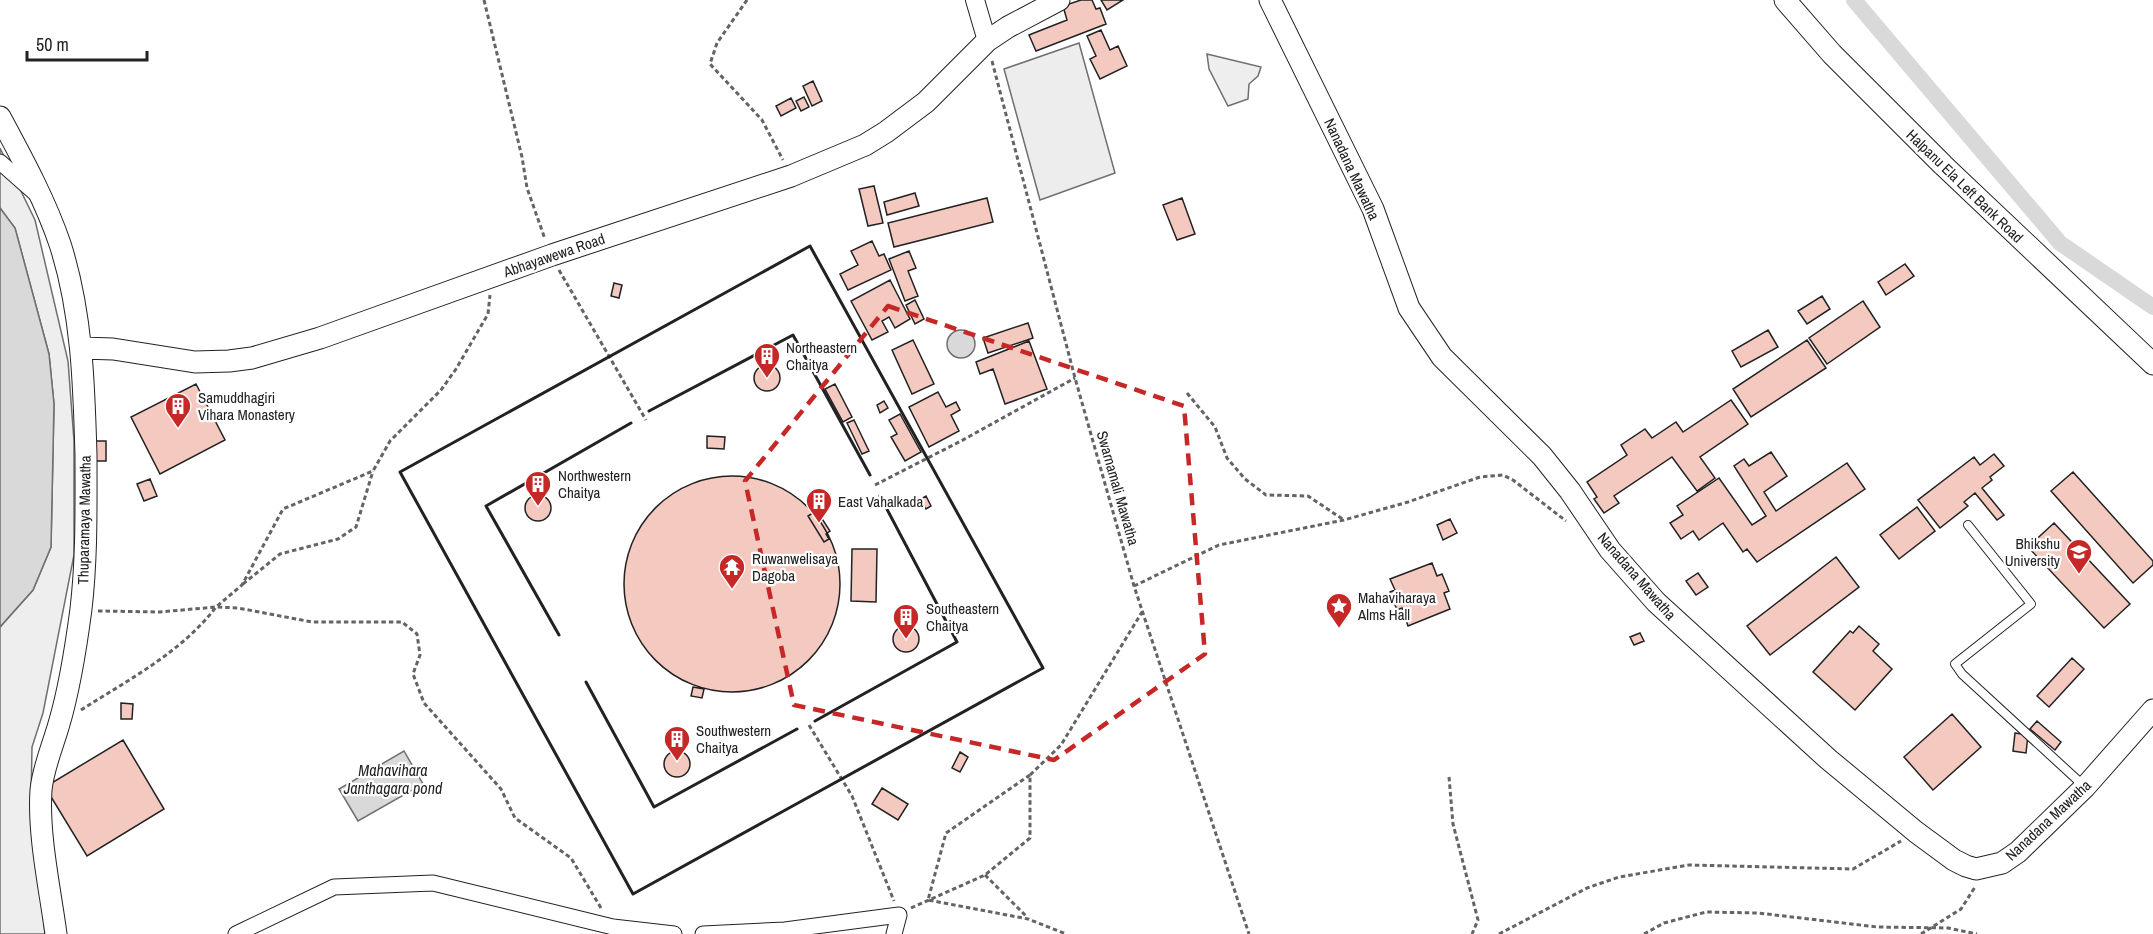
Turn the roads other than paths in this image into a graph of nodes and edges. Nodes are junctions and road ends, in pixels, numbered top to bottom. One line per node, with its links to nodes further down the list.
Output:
1 (975, 0): 5 (street)
2 (1059, 0): 5 (main road)
3 (1270, 0): 13 (main road, Nanadana Mawatha)
4 (1785, 0): 10 (main road, Halpanu Ela Left Bank Road)
5 (987, 41): 9 (main road, Abhayawewa Road)
6 (0, 117): 8 (main road, Thuparamaya Mawatha)
7 (0, 162): 8 (street)
8 (40, 196): 9 (main road, Thuparamaya Mawatha)
9 (82, 348): 15 (main road, Thuparamaya Mawatha)
10 (2153, 364)
11 (1968, 525): 13 (lane)
12 (2153, 710): 13 (main road, Nanadana Mawatha)
13 (2085, 787)
14 (828, 925): 18 (street); 19 (street); 20 (street)
15 (56, 934)
16 (236, 934): 17 (street)
17 (674, 934)
18 (704, 934)
19 (841, 934)
20 (894, 934)

